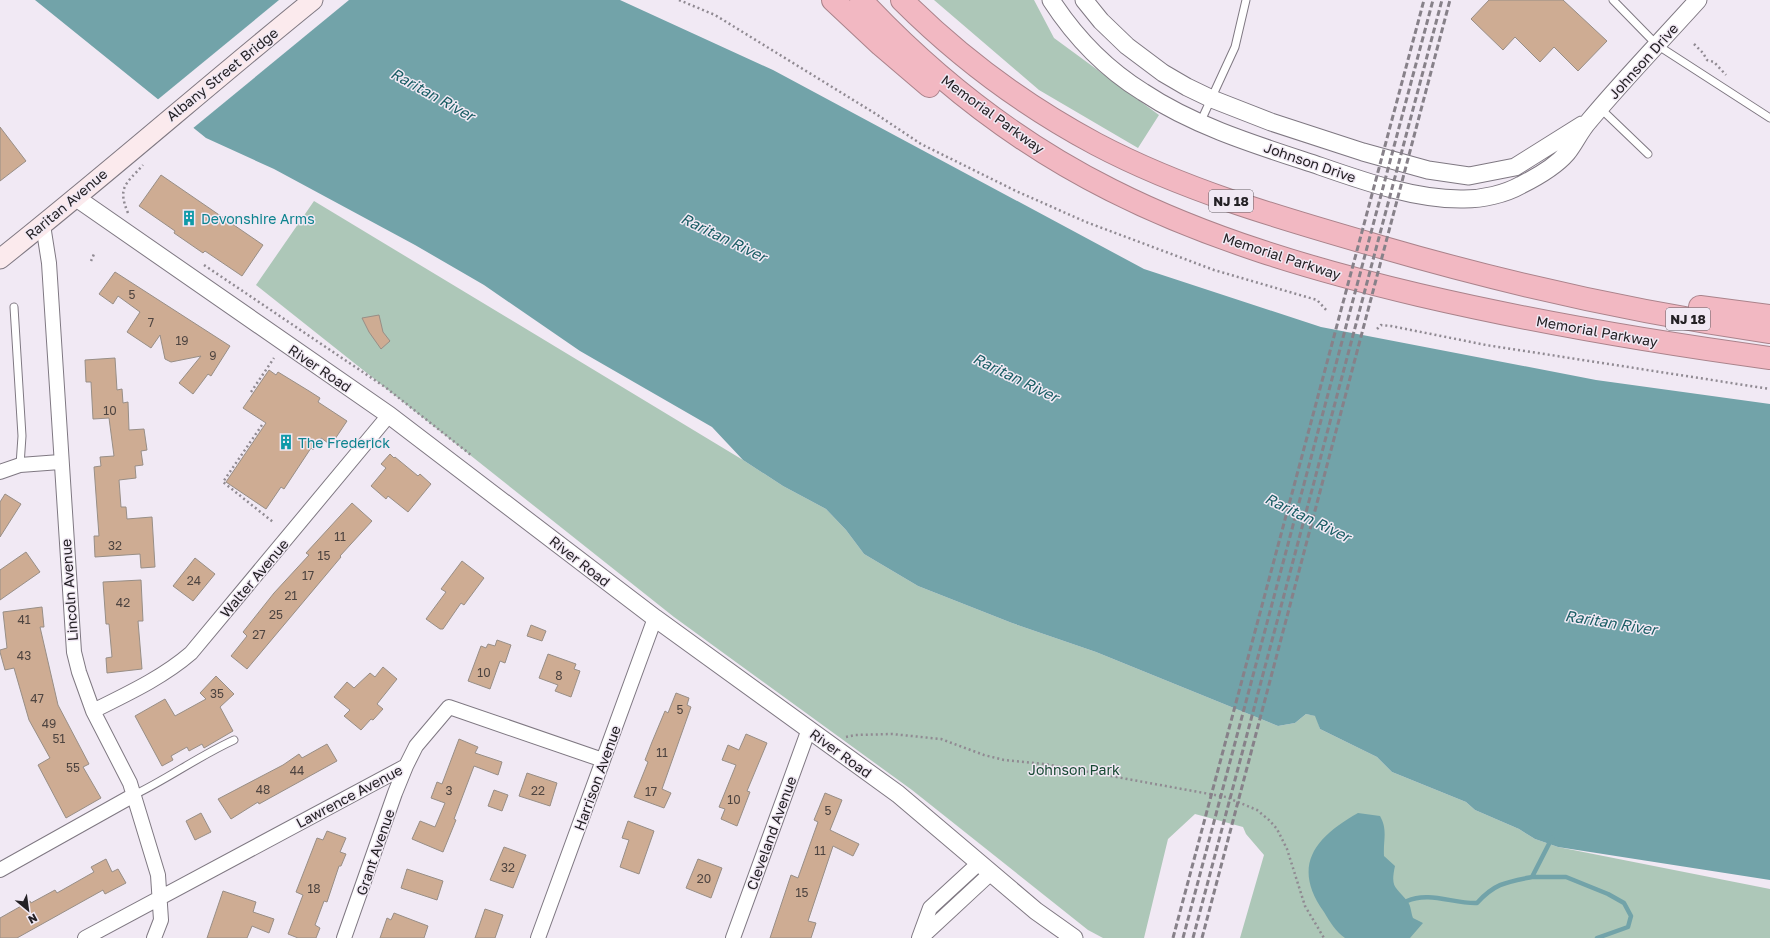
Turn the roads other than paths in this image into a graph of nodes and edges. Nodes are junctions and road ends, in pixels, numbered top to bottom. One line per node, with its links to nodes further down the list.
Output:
1 (313, 0): 16 (main road, Albany Street Bridge)
2 (833, 0): 19 (highway)
3 (860, 0): 19 (highway, Memorial Parkway / NJ 18)
4 (902, 0): 22 (highway, Memorial Parkway / NJ 18)
5 (1052, 0): 15 (street, Johnson Drive)
6 (1084, 0): 11 (street, Johnson Drive)
7 (1246, 0): 11 (lane)
8 (1613, 0): 10 (lane)
9 (1698, 0): 10 (street, Johnson Drive)
10 (1657, 45): 12 (street, Johnson Drive); 13 (lane)
11 (1212, 99): 14 (street, Johnson Drive); 15 (lane)
12 (1600, 108): 14 (street, Johnson Drive); 17 (lane)
13 (1770, 118)
14 (1587, 122): 15 (street, Johnson Drive)
15 (1200, 123)
16 (132, 149): 18 (main road, Raritan Avenue)
17 (1648, 154)
18 (76, 197): 20 (main road, Raritan Avenue); 27 (street, River Road)
19 (1189, 224): 26 (highway, Memorial Parkway / NJ 18)
20 (43, 225): 21 (main road, Raritan Avenue); 28 (street, Lincoln Avenue)
21 (0, 258)
22 (1606, 303): 24 (highway); 25 (highway, NJ 18)
23 (14, 307): 29 (lane)
24 (1770, 316)
25 (1770, 332)
26 (1770, 358)
27 (389, 415): 31 (street, River Road); 32 (street, Walter Avenue)
28 (60, 462): 29 (street); 32 (street, Lincoln Avenue)
29 (20, 465): 30 (street)
30 (0, 472)
31 (655, 618): 33 (street, River Road); 35 (street, Harrison Avenue)
32 (93, 712): 37 (street, Lincoln Avenue)
33 (809, 729): 38 (street, River Road); 45 (street, Cleveland Avenue)
34 (234, 740): 37 (lane)
35 (603, 760): 36 (street, Lawrence Avenue); 44 (street, Harrison Avenue)
36 (406, 766): 40 (street, Lawrence Avenue); 43 (street, Grant Avenue)
37 (134, 795): 39 (street); 40 (street, Lincoln Avenue)
38 (985, 868): 46 (street); 47 (street, River Road)
39 (0, 870)
40 (160, 897): 41 (street, Lawrence Avenue); 42 (street, Lincoln Avenue)
41 (85, 938)
42 (154, 938)
43 (344, 938)
44 (538, 938)
45 (733, 938)
46 (920, 938)
47 (1074, 938)

